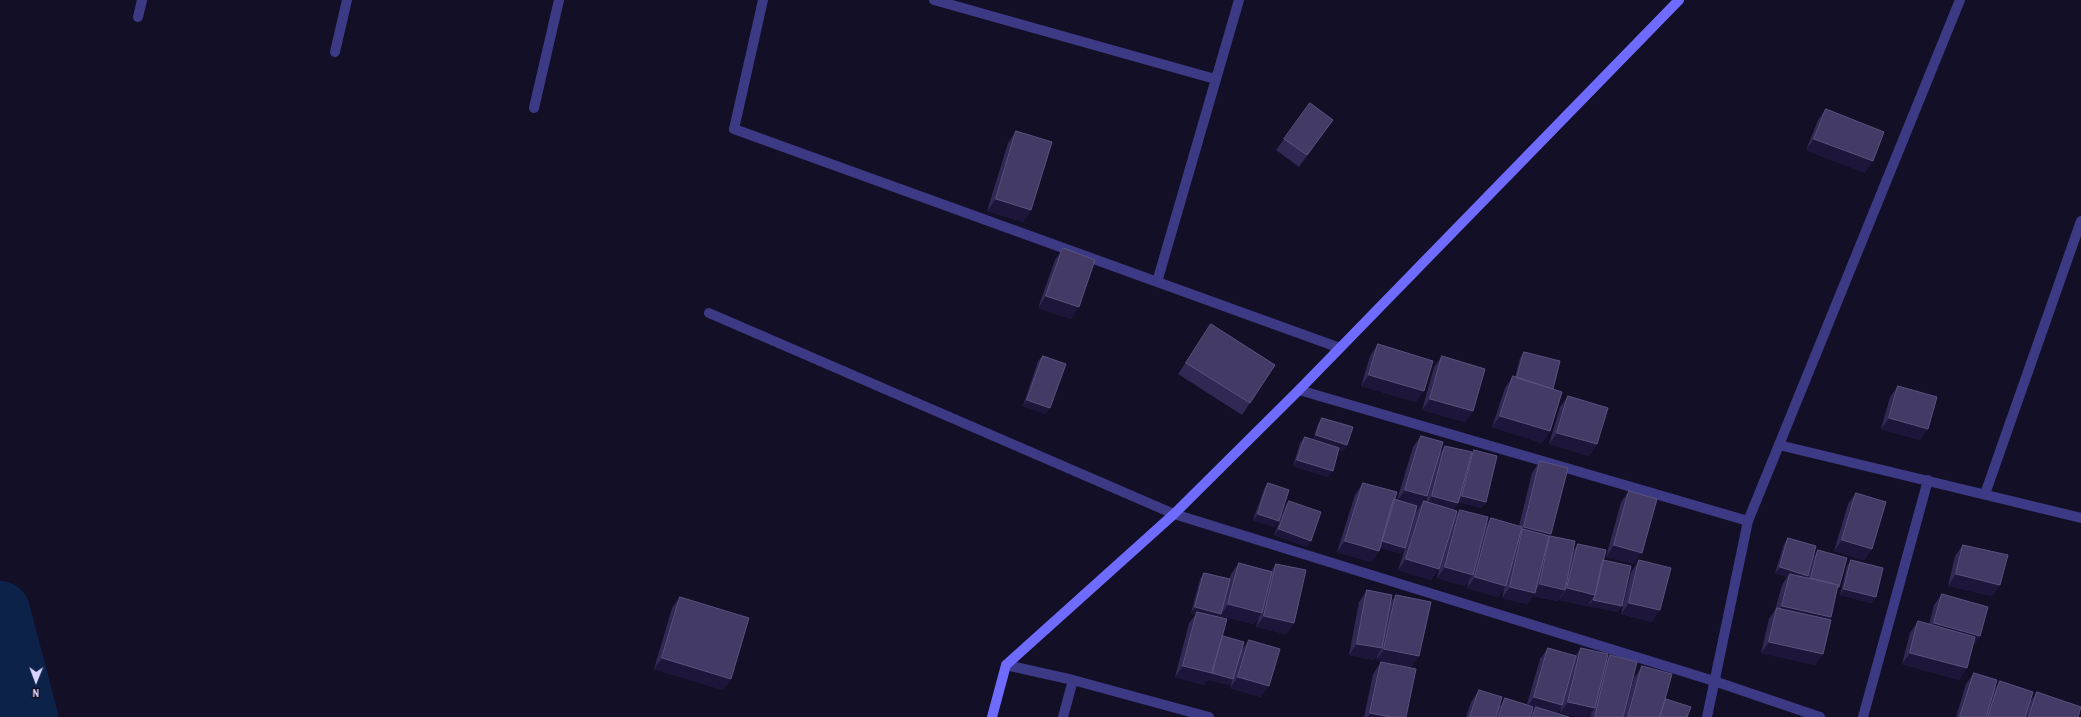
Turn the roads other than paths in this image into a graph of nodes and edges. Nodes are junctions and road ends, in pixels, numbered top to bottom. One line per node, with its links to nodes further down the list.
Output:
1 (142, 0): 9 (street)
2 (347, 0): 10 (street)
3 (559, 0): 12 (street)
4 (763, 0): 14 (street)
5 (934, 0): 11 (street)
6 (1239, 0): 11 (street)
7 (1679, 0): 16 (main road)
8 (1960, 0): 18 (street)
9 (138, 16)
10 (335, 52)
11 (1215, 79): 14 (street)
12 (534, 108)
13 (2081, 221): 20 (street)
14 (1157, 282): 16 (street)
15 (709, 313): 21 (street)
16 (1340, 348): 17 (main road)
17 (1299, 390): 21 (main road); 23 (street)
18 (1779, 445): 19 (street); 23 (street)
19 (1928, 480): 20 (street); 32 (street)
20 (1985, 494): 22 (street)
21 (1174, 514): 24 (main road); 26 (street)
22 (2081, 518)
23 (1748, 521): 26 (street)
24 (1006, 665): 25 (street); 27 (main road)
25 (1073, 680): 28 (street); 29 (street)
26 (1714, 681): 30 (street); 31 (street)
27 (992, 717)
28 (1063, 717)
29 (1209, 717)
30 (1707, 717)
31 (1820, 717)
32 (1863, 717)

